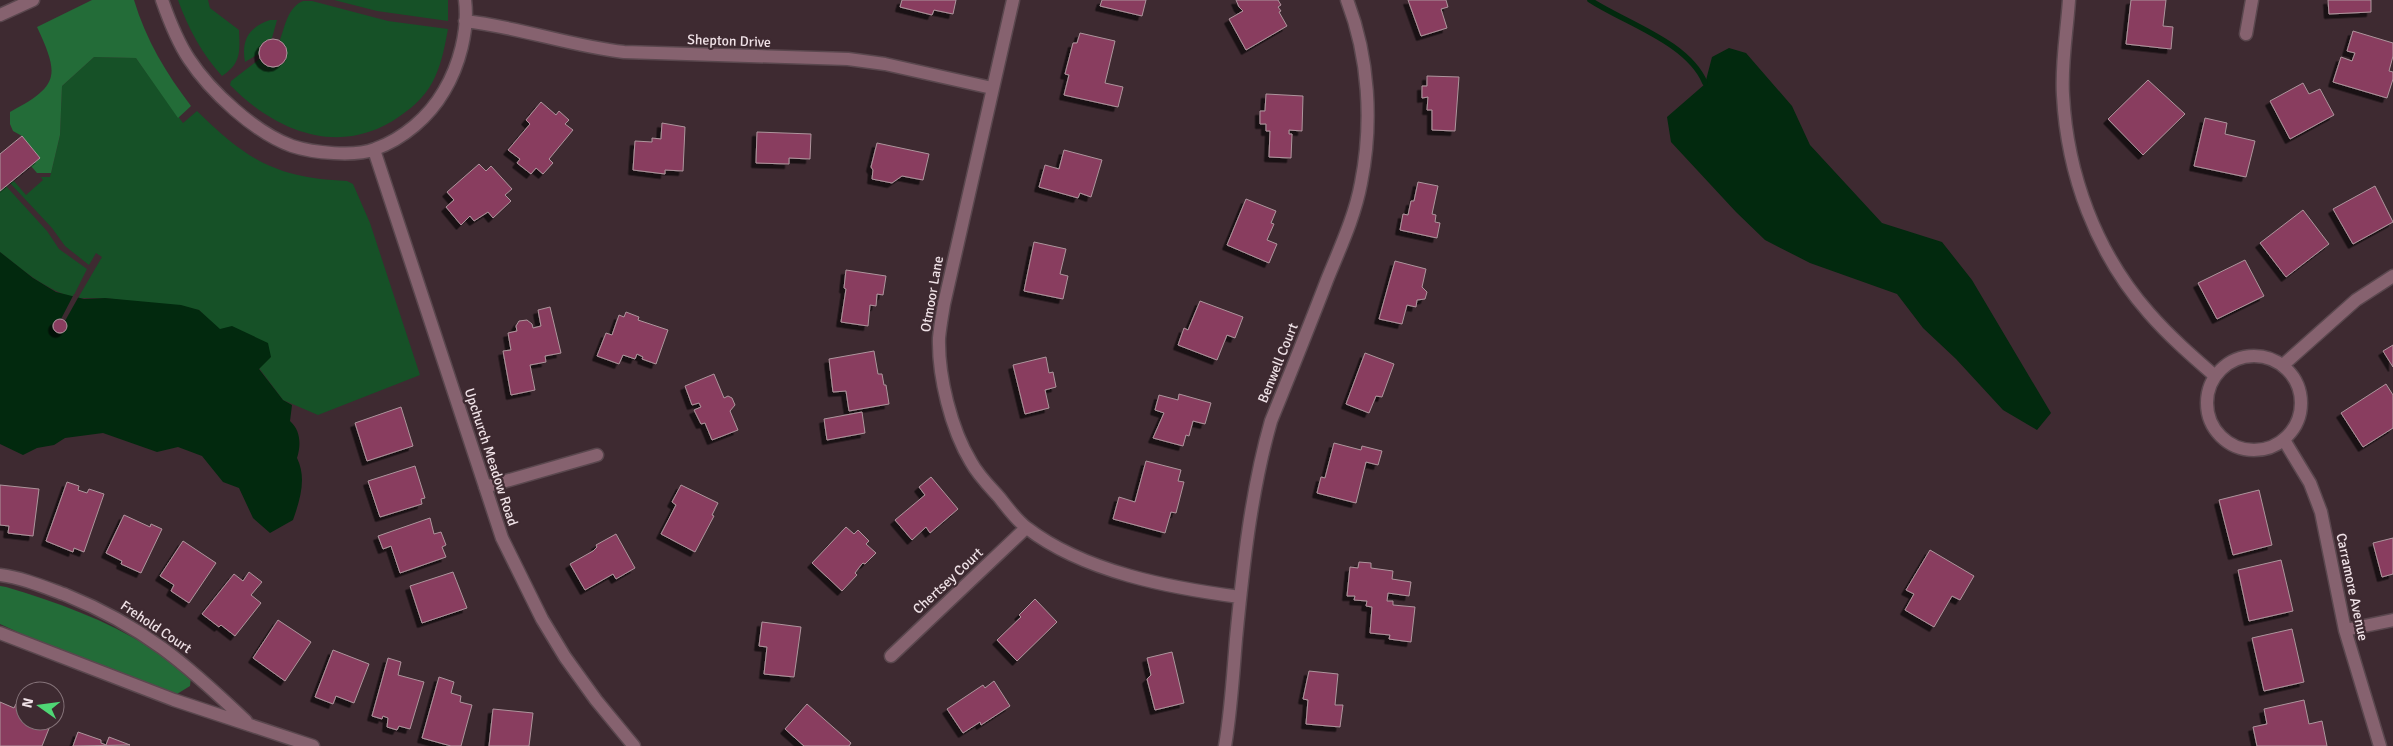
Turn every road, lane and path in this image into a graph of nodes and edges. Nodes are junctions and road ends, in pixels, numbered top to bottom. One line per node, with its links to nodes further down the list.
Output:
1 (33, 0): 8 (street)
2 (162, 0): 12 (street)
3 (465, 0): 9 (street)
4 (1013, 0): 11 (street, Otmoor Lane)
5 (1347, 0): 21 (street, Benwell Court)
6 (2069, 0): 15 (street)
7 (2252, 0): 10 (street)
8 (0, 15)
9 (466, 21): 11 (street, Shepton Drive); 12 (street)
10 (2246, 34)
11 (992, 88): 19 (street, Otmoor Lane)
12 (374, 150): 18 (street, Upchurch Meadow Road)
13 (2393, 276): 14 (street)
14 (2283, 365): 15 (street); 16 (street)
15 (2215, 376): 16 (street)
16 (2284, 440): 23 (street, Carramore Avenue)
17 (597, 455): 18 (street)
18 (485, 487): 28 (street, Upchurch Meadow Road)
19 (1026, 528): 21 (street, Otmoor Lane); 25 (street, Chertsey Court)
20 (0, 575): 26 (street, Frehold Court)
21 (1240, 597): 29 (street, Benwell Court)
22 (2393, 620): 23 (street)
23 (2345, 630): 30 (street, Carramore Avenue)
24 (0, 633): 26 (street, Frehold Court)
25 (891, 656)
26 (250, 724): 27 (street, Frehold Court)
27 (313, 746)
28 (634, 746)
29 (1225, 746)
30 (2380, 746)

